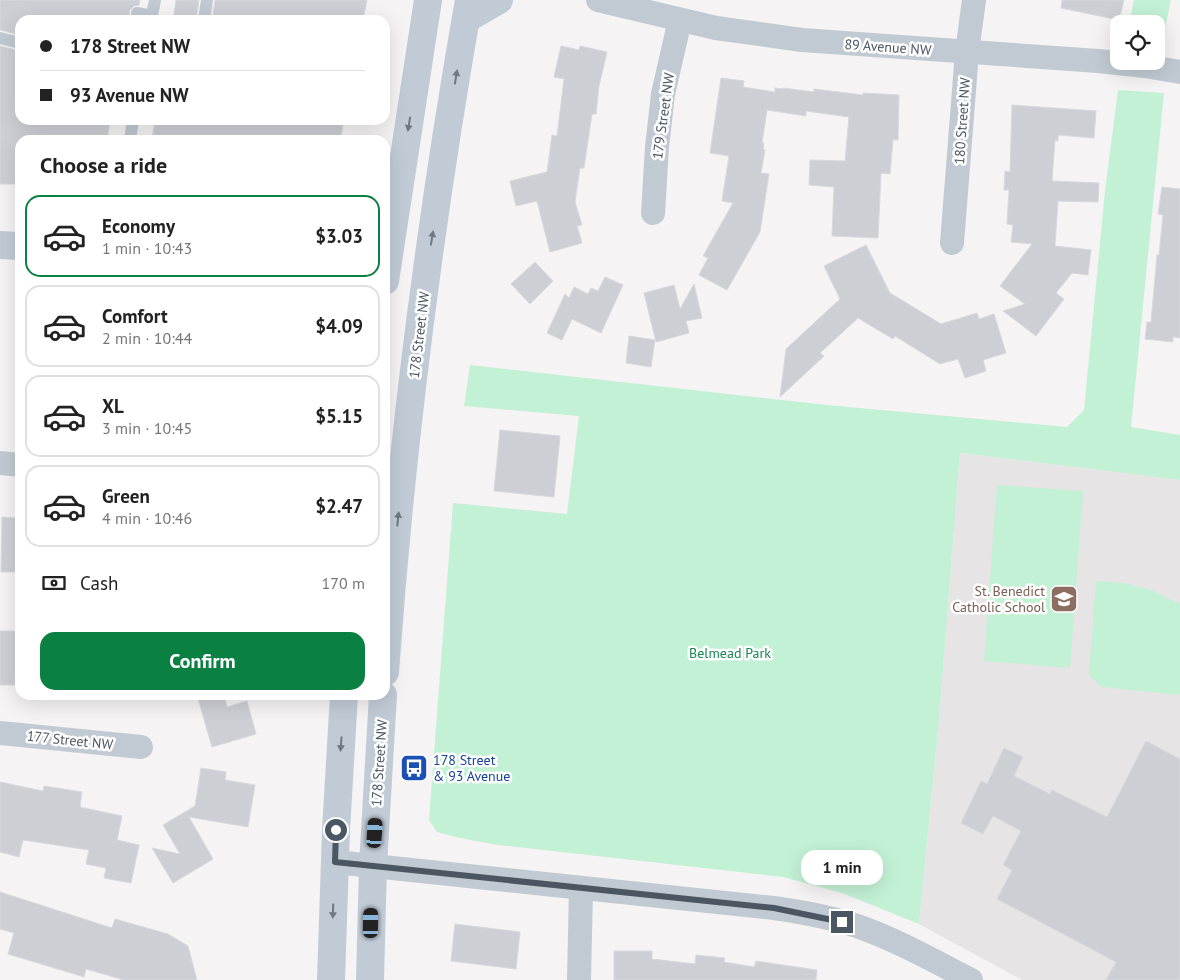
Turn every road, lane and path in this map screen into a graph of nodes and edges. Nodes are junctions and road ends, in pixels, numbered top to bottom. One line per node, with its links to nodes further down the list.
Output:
1 (155, 0): 10 (lane)
2 (207, 0): 11 (lane)
3 (499, 0): 7 (main road)
4 (598, 0): 12 (street, 89 Avenue NW)
5 (974, 0): 15 (street, 180 Street NW)
6 (424, 4): 20 (main road, one-way to 20)
7 (468, 9): 23 (main road, 178 Street NW, one-way to 7)
8 (137, 13): 9 (lane)
9 (143, 15)
10 (152, 15)
11 (205, 15)
12 (680, 20): 15 (street, 89 Avenue NW); 17 (street, 179 Street NW)
13 (0, 38): 14 (lane)
14 (15, 42)
15 (967, 52): 16 (street, 89 Avenue NW); 18 (street, 180 Street NW)
16 (1180, 72)
17 (654, 213)
18 (952, 243)
19 (0, 245): 21 (main road)
20 (390, 245)
21 (15, 246)
22 (390, 282): 23 (main road)
23 (424, 286): 26 (main road, 178 Street NW, one-way to 23)
24 (0, 463): 25 (street)
25 (15, 464)
26 (390, 604)
27 (344, 700): 31 (main road, one-way to 31)
28 (383, 700): 32 (main road, 178 Street NW)
29 (0, 733): 30 (street, 177 Street NW)
30 (141, 747)
31 (335, 862): 32 (street); 34 (main road, one-way to 34)
32 (373, 865): 33 (street); 35 (main road, 178 Street NW)
33 (581, 889): 36 (street); 37 (street)
34 (331, 980)
35 (370, 980)
36 (579, 980)
37 (972, 980)

